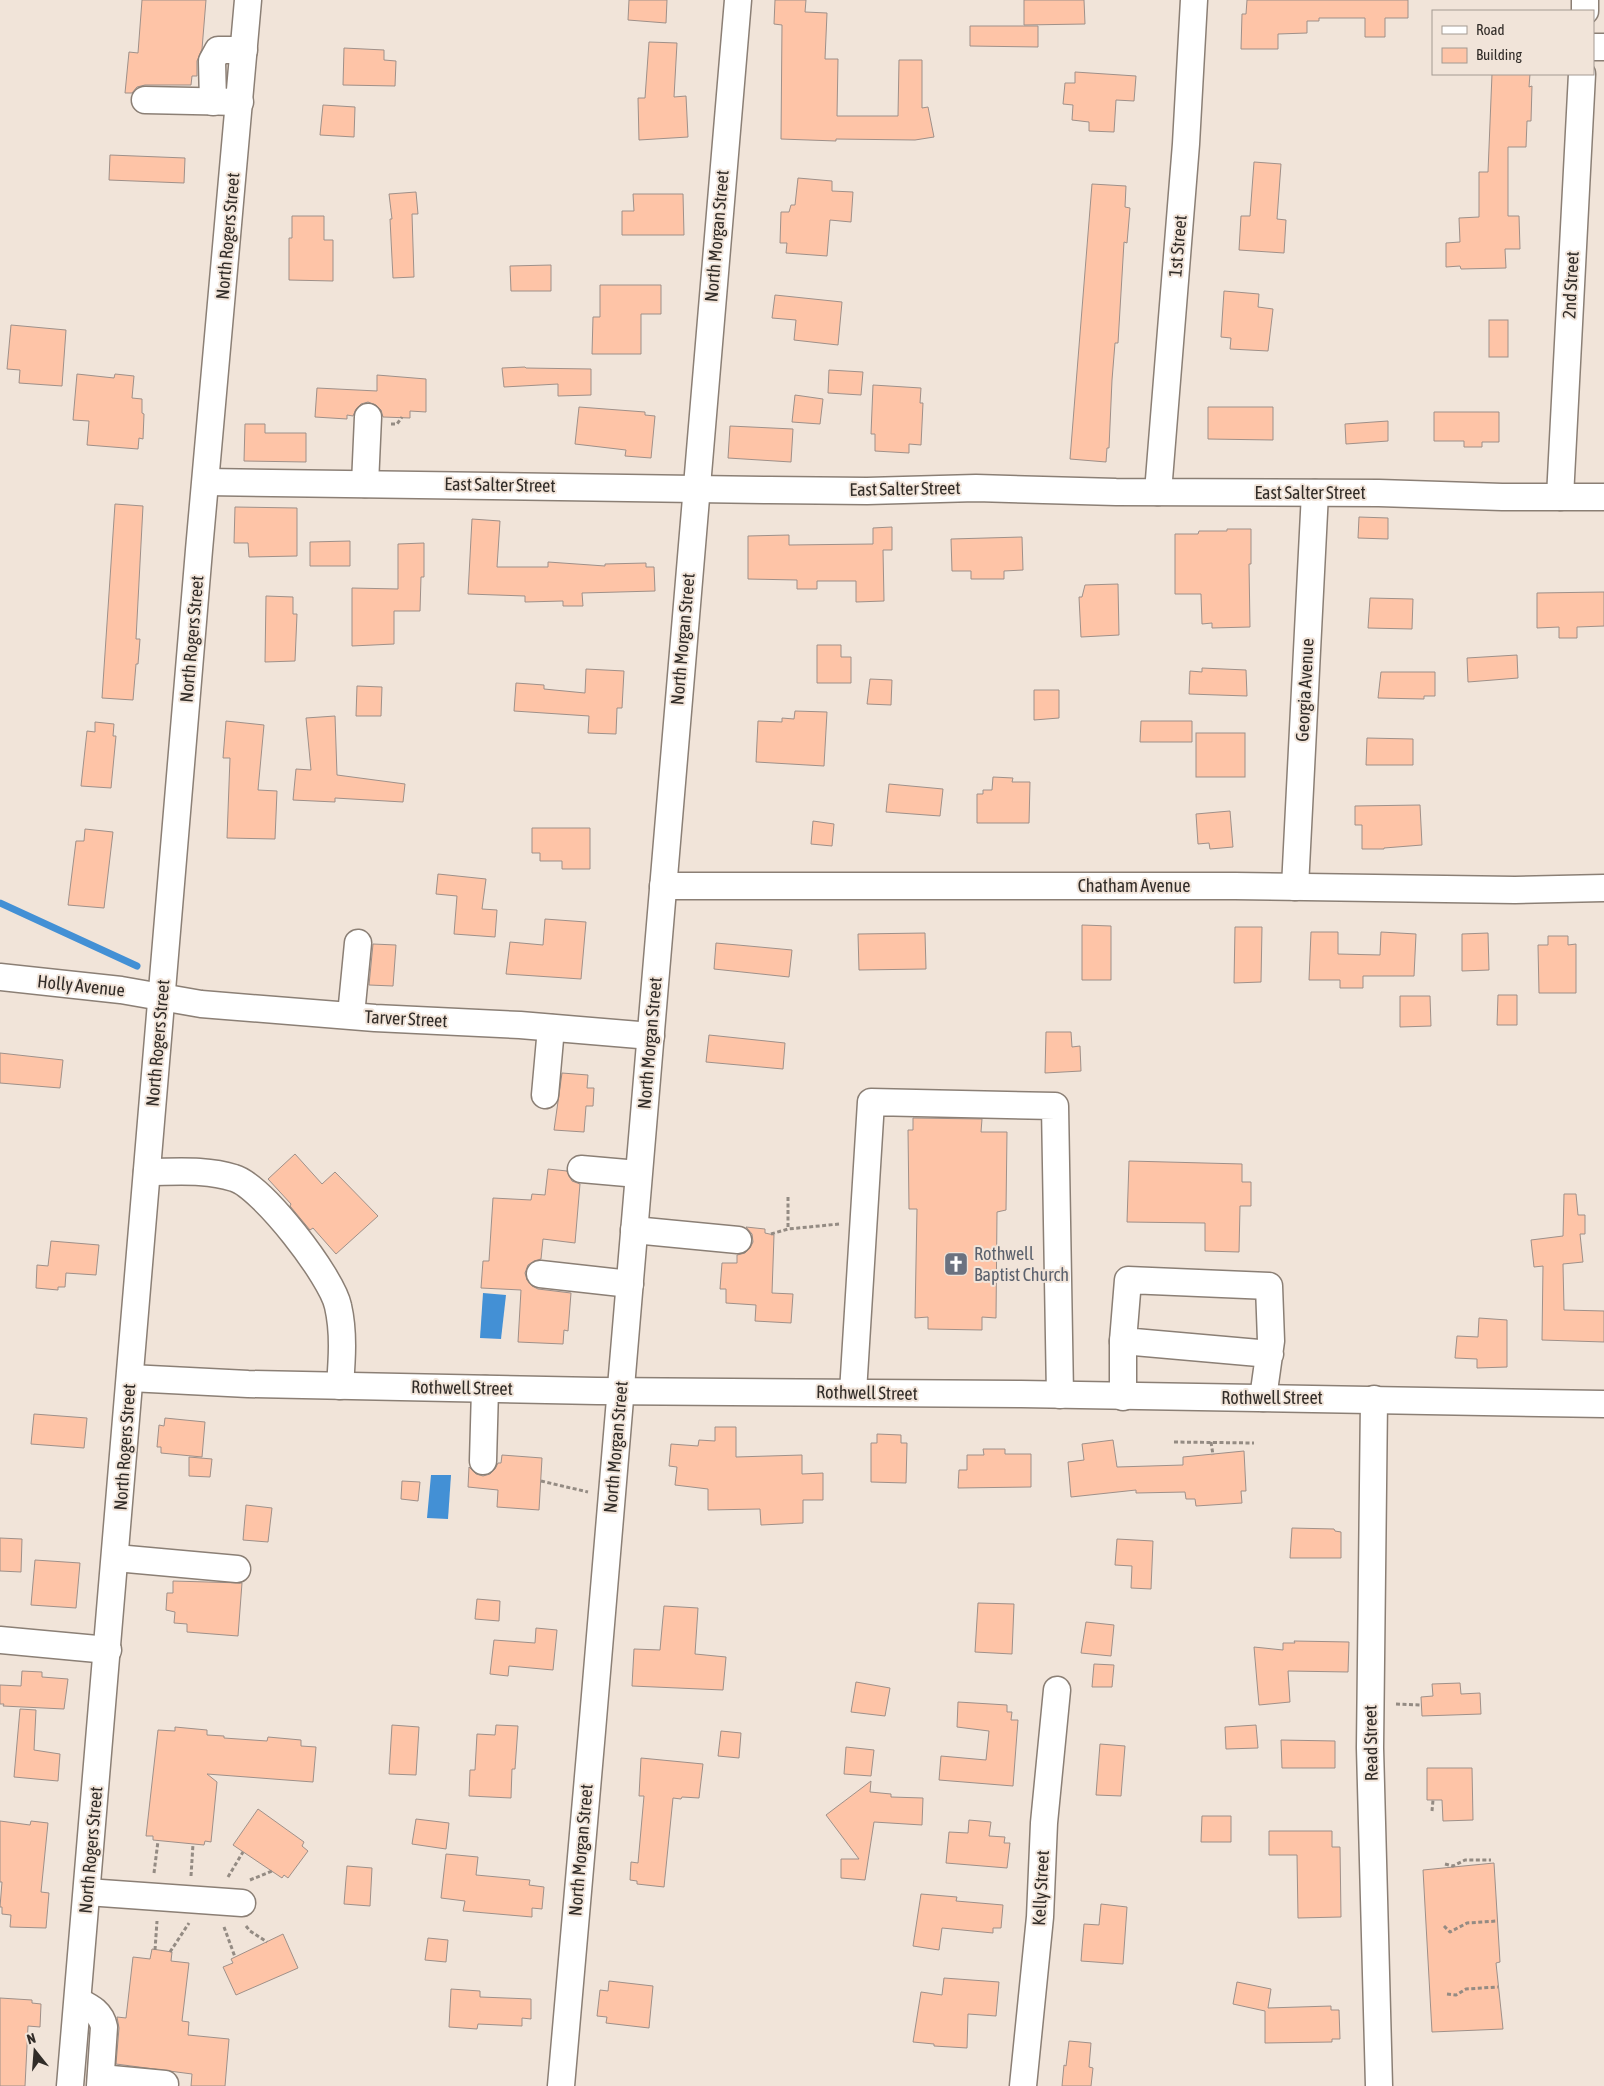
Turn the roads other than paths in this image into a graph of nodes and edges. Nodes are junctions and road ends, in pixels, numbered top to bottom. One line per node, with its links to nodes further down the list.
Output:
1 (248, 0): 4 (street, North Rogers Street)
2 (738, 0): 12 (street, North Morgan Street)
3 (1194, 0): 13 (street, 1st Street)
4 (244, 50): 7 (street); 8 (street, North Rogers Street)
5 (1582, 75): 15 (street, 2nd Street)
6 (145, 100): 7 (street)
7 (213, 102): 8 (street)
8 (240, 102): 10 (street, North Rogers Street)
9 (368, 417): 11 (street)
10 (206, 482): 11 (street, East Salter Street); 22 (street, North Rogers Street)
11 (365, 484): 12 (street, East Salter Street)
12 (696, 489): 13 (street, East Salter Street); 17 (street, North Morgan Street)
13 (1158, 492): 14 (street, East Salter Street)
14 (1315, 493): 15 (street, East Salter Street); 18 (street, Georgia Avenue)
15 (1560, 497): 16 (street, East Salter Street)
16 (1604, 497)
17 (663, 886): 18 (street, Chatham Avenue); 25 (street, North Morgan Street)
18 (1295, 887): 19 (street, Chatham Avenue)
19 (1604, 888)
20 (358, 943): 23 (street)
21 (0, 977): 22 (street, Holly Avenue)
22 (162, 998): 23 (street, Tarver Street); 28 (street, North Rogers Street)
23 (351, 1016): 24 (street, Tarver Street)
24 (551, 1028): 25 (street, Tarver Street); 26 (street)
25 (651, 1036): 29 (street, North Morgan Street)
26 (545, 1095)
27 (581, 1169): 29 (street)
28 (147, 1172): 36 (street, North Rogers Street); 37 (street)
29 (638, 1174): 30 (street, North Morgan Street)
30 (634, 1230): 31 (street); 33 (street, North Morgan Street)
31 (738, 1240)
32 (540, 1274): 33 (street)
33 (630, 1284): 39 (street, North Morgan Street)
34 (1123, 1341): 35 (street); 35 (street); 42 (street)
35 (1270, 1354): 43 (street)
36 (130, 1378): 37 (street, Rothwell Street); 47 (street, North Rogers Street)
37 (340, 1386): 38 (street, Rothwell Street)
38 (485, 1389): 39 (street, Rothwell Street); 46 (street)
39 (621, 1391): 40 (street, Rothwell Street); 58 (street, North Morgan Street)
40 (853, 1392): 41 (street, Rothwell Street); 41 (street)
41 (1060, 1395): 42 (street, Rothwell Street)
42 (1123, 1397): 43 (street, Rothwell Street)
43 (1263, 1398): 44 (street, Rothwell Street)
44 (1374, 1399): 45 (street, Rothwell Street); 60 (street, Read Street)
45 (1604, 1404)
46 (483, 1461)
47 (116, 1558): 48 (street); 50 (street, North Rogers Street)
48 (237, 1569)
49 (0, 1640): 50 (street)
50 (108, 1650): 52 (street, North Rogers Street)
51 (1057, 1690): 59 (street, Kelly Street)
52 (87, 1892): 53 (street); 54 (street, North Rogers Street)
53 (242, 1903)
54 (78, 2001): 55 (street); 57 (street, North Rogers Street)
55 (100, 2082): 56 (street)
56 (165, 2084)
57 (70, 2086)
58 (561, 2086)
59 (1023, 2086)
60 (1379, 2086)

